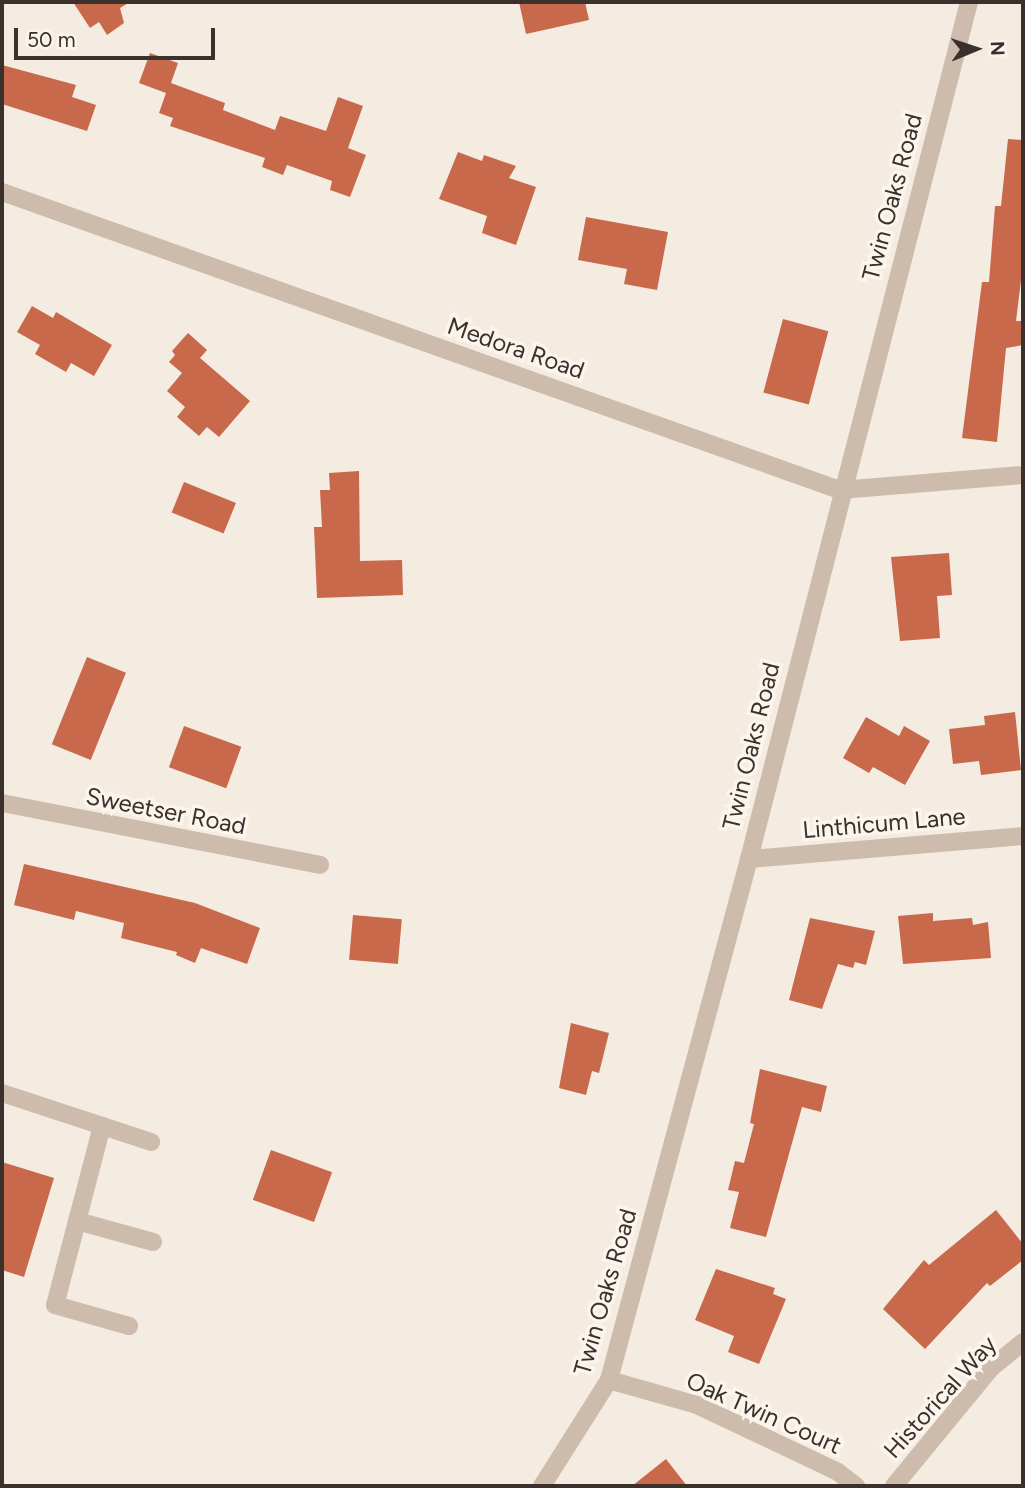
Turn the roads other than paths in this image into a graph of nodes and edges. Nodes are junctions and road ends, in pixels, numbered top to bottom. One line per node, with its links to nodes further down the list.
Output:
1 (969, 2): 4 (street, Twin Oaks Road)
2 (2, 192): 4 (street, Medora Road)
3 (1023, 475): 4 (street, Medora Road)
4 (840, 490): 7 (street, Twin Oaks Road)
5 (2, 803): 8 (street, Sweetser Road)
6 (1023, 836): 7 (street, Linthicum Lane)
7 (749, 859): 16 (street, Twin Oaks Road)
8 (320, 865)
9 (2, 1093): 10 (street)
10 (102, 1126): 11 (street); 12 (street)
11 (151, 1142)
12 (77, 1221): 13 (street); 14 (street)
13 (153, 1242)
14 (129, 1326)
15 (1023, 1342): 19 (street, Historical Way)
16 (609, 1380): 17 (street, Twin Oaks Road); 18 (street, Oak Twin Court)
17 (542, 1486)
18 (856, 1486)
19 (894, 1486)

